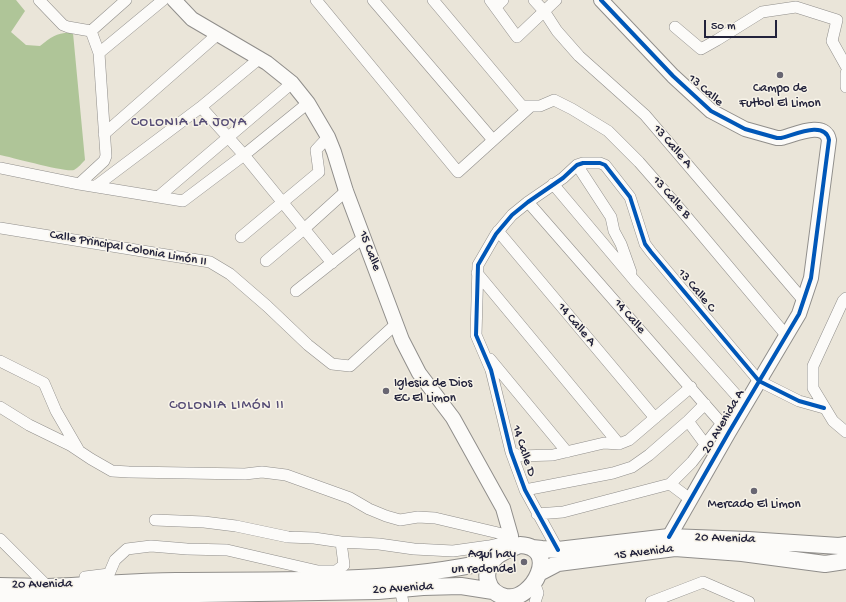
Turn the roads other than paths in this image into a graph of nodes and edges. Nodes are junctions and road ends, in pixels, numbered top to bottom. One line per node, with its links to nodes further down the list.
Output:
1 (39, 0): 14 (street)
2 (126, 0): 14 (street)
3 (163, 0): 16 (street)
4 (174, 0): 15 (street, 15 Calle)
5 (316, 0): 29 (street)
6 (373, 0): 29 (street)
7 (433, 0): 23 (street)
8 (534, 0): 12 (street, 13 Calle A)
9 (556, 0): 12 (street)
10 (601, 0): 25 (street, 13 Calle)
11 (496, 2): 12 (street)
12 (544, 11): 51 (street, 13 Calle A)
13 (675, 27): 18 (street)
14 (91, 31): 16 (street)
15 (218, 34): 17 (street, 15 Calle); 26 (street)
16 (99, 53): 26 (street)
17 (260, 58): 20 (street, 15 Calle); 24 (street)
18 (846, 66)
19 (846, 73): 21 (street)
20 (292, 84): 22 (street, 15 Calle); 28 (street)
21 (846, 87)
22 (308, 103): 27 (street, 15 Calle); 30 (street)
23 (531, 106): 29 (street); 53 (street, 13 Calle B)
24 (201, 107): 28 (street); 35 (street)
25 (825, 131): 51 (street, 20 Avenida A)
26 (104, 134): 33 (street)
27 (328, 136): 36 (street, 15 Calle); 39 (street)
28 (229, 138): 30 (street); 37 (street)
29 (493, 140)
30 (244, 155): 37 (street); 39 (street)
31 (580, 164): 34 (street); 48 (street); 56 (street, 13 Calle C)
32 (0, 168): 33 (street)
33 (79, 184): 35 (street)
34 (553, 184): 38 (street); 48 (street)
35 (96, 186): 37 (street)
36 (346, 191): 41 (street); 44 (street, 15 Calle)
37 (158, 197)
38 (528, 202): 42 (street); 57 (street, 14 Calle)
39 (283, 204): 41 (street); 43 (street)
40 (0, 228): 52 (street, Calle Principal Colonia Limón II)
41 (304, 229): 45 (street); 46 (street)
42 (498, 231): 47 (street); 62 (street, 14 Calle A)
43 (241, 237)
44 (363, 238): 46 (street); 52 (street, 15 Calle)
45 (266, 261)
46 (332, 263): 49 (street)
47 (478, 273): 54 (street); 66 (street)
48 (634, 280): 59 (street)
49 (296, 291)
50 (846, 298): 61 (street)
51 (804, 301): 53 (street, 20 Avenida A)
52 (396, 324): 79 (street, 15 Calle)
53 (786, 335): 56 (street, 20 Avenida A)
54 (484, 353): 69 (street, 14 Calle D); 70 (street)
55 (0, 361): 68 (street)
56 (759, 381): 59 (street, 20 Avenida A); 61 (street, 13 Calle C)
57 (691, 387): 58 (street, 14 Calle); 62 (street)
58 (705, 404): 63 (street); 64 (street, 14 Calle)
59 (745, 405): 64 (street, 20 Avenida A)
60 (0, 407): 68 (street)
61 (824, 408): 65 (street)
62 (655, 418): 66 (street)
63 (688, 421): 67 (street); 72 (street)
64 (726, 427): 67 (street, 20 Avenida A); 73 (street, 20 Avenida A)
65 (846, 432)
66 (619, 444): 70 (street)
67 (705, 444): 71 (street, 20 Avenida A)
68 (79, 451): 79 (street)
69 (511, 452): 70 (street); 72 (street, 14 Calle D)
70 (567, 452)
71 (670, 484): 73 (street); 74 (street)
72 (525, 490): 74 (street, 14 Calle D)
73 (690, 499): 76 (street, 20 Avenida A)
74 (537, 514): 82 (street, 14 Calle D)
75 (155, 520): 78 (street)
76 (669, 537): 80 (main road, 20 Avenida); 82 (main road, 20 Avenida)
77 (0, 539): 87 (street)
78 (341, 542): 79 (street); 89 (street, 20 Avenida)
79 (511, 542): 81 (main road); 83 (main road)
80 (846, 545)
81 (532, 548): 82 (main road, 20 Avenida); 85 (main road)
82 (558, 550)
83 (492, 561): 88 (main road); 89 (main road, 20 Avenida)
84 (846, 561): 85 (main road, 15 Avenida)
85 (537, 578): 92 (main road); 94 (street)
86 (0, 586): 87 (main road, 20 Avenida)
87 (48, 586): 89 (main road, 20 Avenida)
88 (493, 591): 90 (main road, 20 Avenida); 92 (main road)
89 (86, 595): 91 (main road, 20 Avenida); 93 (main road, 20 Avenida)
90 (401, 595): 91 (main road, 20 Avenida)
91 (140, 598)
92 (513, 600)
93 (0, 601)
94 (535, 602)
95 (651, 602): 96 (street)
96 (749, 602)

